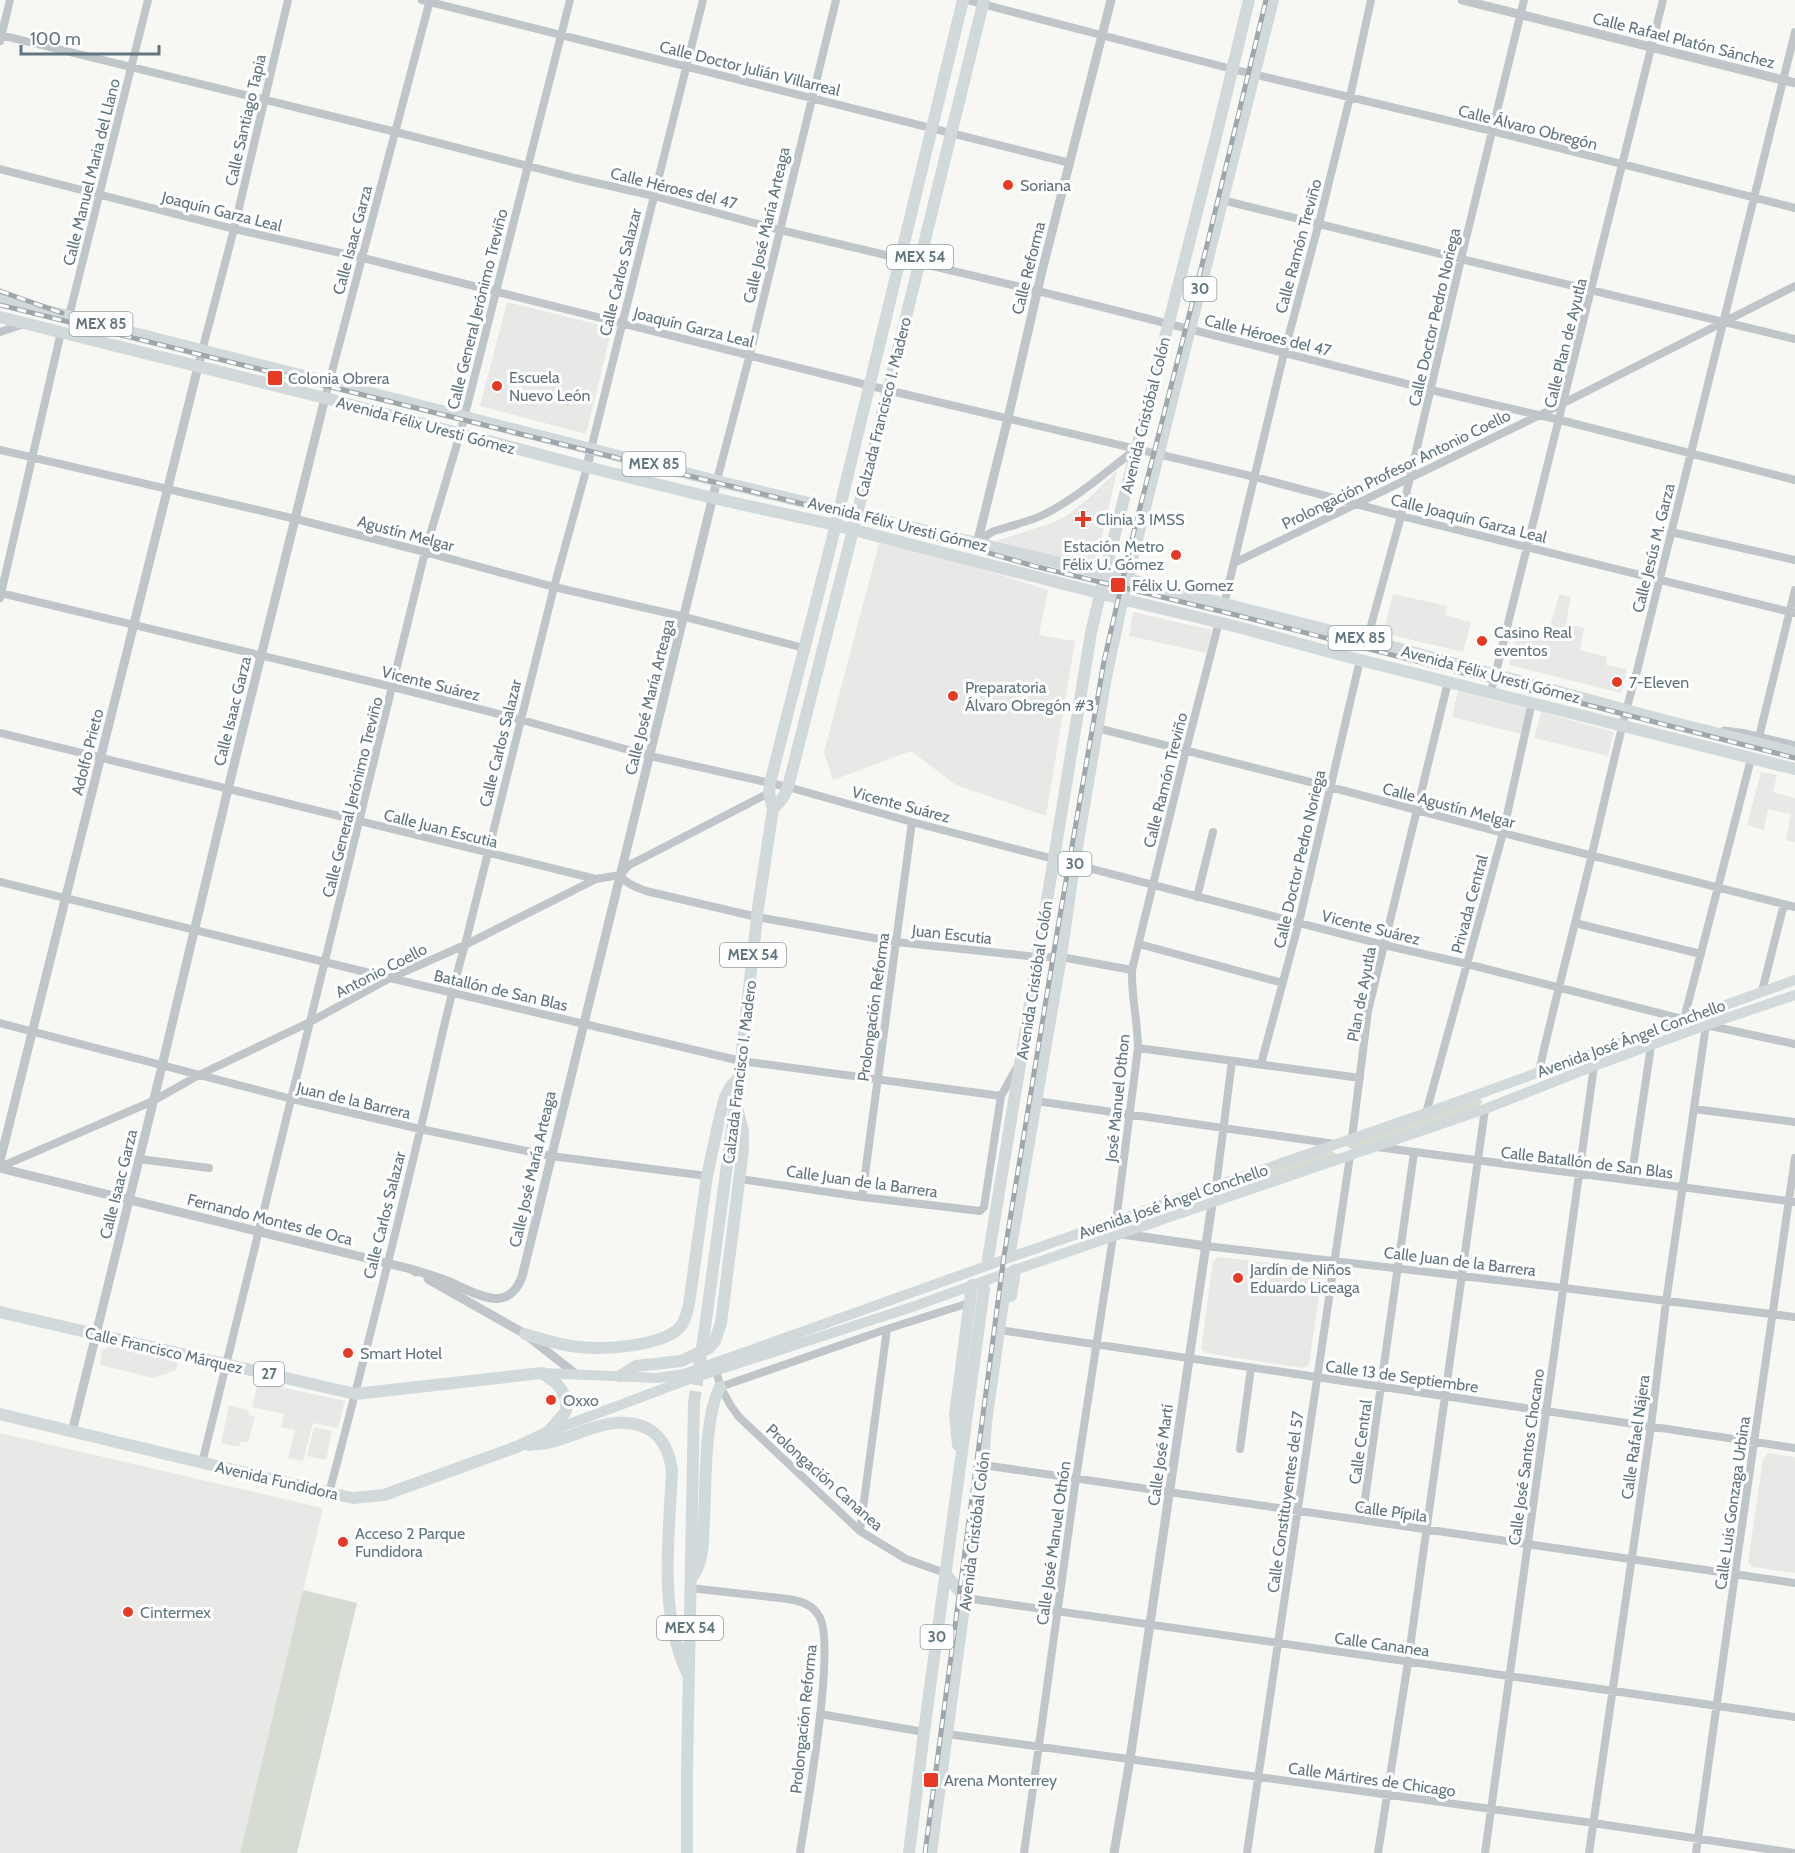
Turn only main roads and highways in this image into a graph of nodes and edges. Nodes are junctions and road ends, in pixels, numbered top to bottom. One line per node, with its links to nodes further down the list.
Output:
1 (965, 0): 7 (main road, Calzada Francisco I. Madero / MEX 54)
2 (1249, 0): 11 (main road, Avenida Cristóbal Colón / 30)
3 (1273, 0): 12 (main road, Avenida Cristóbal Colón / 30)
4 (983, 2): 8 (main road, Calzada Francisco I. Madero / MEX 54)
5 (0, 299): 7 (main road, Avenida Félix Uresti Gómez / MEX 85)
6 (0, 317): 9 (main road, Avenida Félix Uresti Gómez / MEX 85)
7 (839, 510): 8 (main road, Avenida Félix Uresti Gómez); 9 (main road, Calzada Francisco I. Madero / MEX 54)
8 (857, 514): 10 (main road, Calzada Francisco I. Madero / MEX 54); 11 (main road, Avenida Félix Uresti Gómez / MEX 85)
9 (835, 525): 10 (main road, Avenida Félix Uresti Gómez / MEX 85); 17 (main road, Calzada Francisco I. Madero / MEX 54)
10 (853, 530): 13 (main road, Avenida Félix Uresti Gómez / MEX 85); 17 (main road, Calzada Francisco I. Madero / MEX 54)
11 (1105, 573): 12 (main road, Avenida Félix Uresti Gómez / MEX 85); 13 (main road, Avenida Cristóbal Colón / 30)
12 (1127, 579): 14 (main road, Avenida Cristóbal Colón / 30); 15 (main road, Avenida Félix Uresti Gómez / MEX 85)
13 (1100, 593): 14 (main road, Avenida Félix Uresti Gómez / MEX 85); 25 (main road, Avenida Cristóbal Colón / 30)
14 (1122, 599): 16 (main road, Avenida Félix Uresti Gómez / MEX 85); 24 (main road, Avenida Cristóbal Colón / 30)
15 (1795, 753)
16 (1795, 769)
17 (773, 809): 20 (main road, Calzada Francisco I. Madero / MEX 54)
18 (1795, 980): 22 (main road, Avenida José Ángel Conchello / 27)
19 (1795, 995): 23 (main road, Avenida José Ángel Conchello)
20 (739, 1078): 21 (main road, Calzada Francisco I. Madero / MEX 54); 30 (main road)
21 (736, 1101): 31 (main road, Calzada Francisco I. Madero / MEX 54); 33 (main road)
22 (1335, 1144): 23 (main road); 24 (main road, Avenida José Ángel Conchello / 27)
23 (1350, 1156): 26 (main road, Avenida José Ángel Conchello)
24 (1014, 1253): 33 (main road, Avenida José Ángel Conchello / 27)
25 (988, 1259)
26 (1015, 1270): 28 (main road, Avenida José Ángel Conchello); 41 (main road)
27 (1006, 1281): 41 (main road, Avenida Cristóbal Colón / 30)
28 (978, 1287): 34 (main road, Avenida José Ángel Conchello); 40 (main road, Avenida Cristóbal Colón / 30); 40 (main road)
29 (0, 1312): 32 (main road, Calle Francisco Márquez / 27)
30 (525, 1334)
31 (704, 1335)
32 (542, 1373): 33 (main road, Avenida José Ángel Conchello / 27); 38 (main road)
33 (620, 1376)
34 (684, 1381): 38 (main road, Avenida Fundidora)
35 (720, 1387): 43 (main road)
36 (694, 1403): 43 (main road, MEX 54)
37 (0, 1414): 39 (main road, Avenida Fundidora)
38 (548, 1432): 39 (main road, Avenida Fundidora)
39 (519, 1446): 45 (main road)
40 (960, 1461): 42 (main road, Avenida Cristóbal Colón / 30)
41 (983, 1465): 44 (main road, Avenida Cristóbal Colón / 30)
42 (945, 1573): 44 (main road); 47 (main road, Avenida Cristóbal Colón / 30)
43 (690, 1584): 45 (main road, MEX 54)
44 (965, 1598): 48 (main road, Avenida Cristóbal Colón / 30)
45 (690, 1679): 46 (main road, MEX 54)
46 (687, 1853)
47 (909, 1853)
48 (931, 1853)

